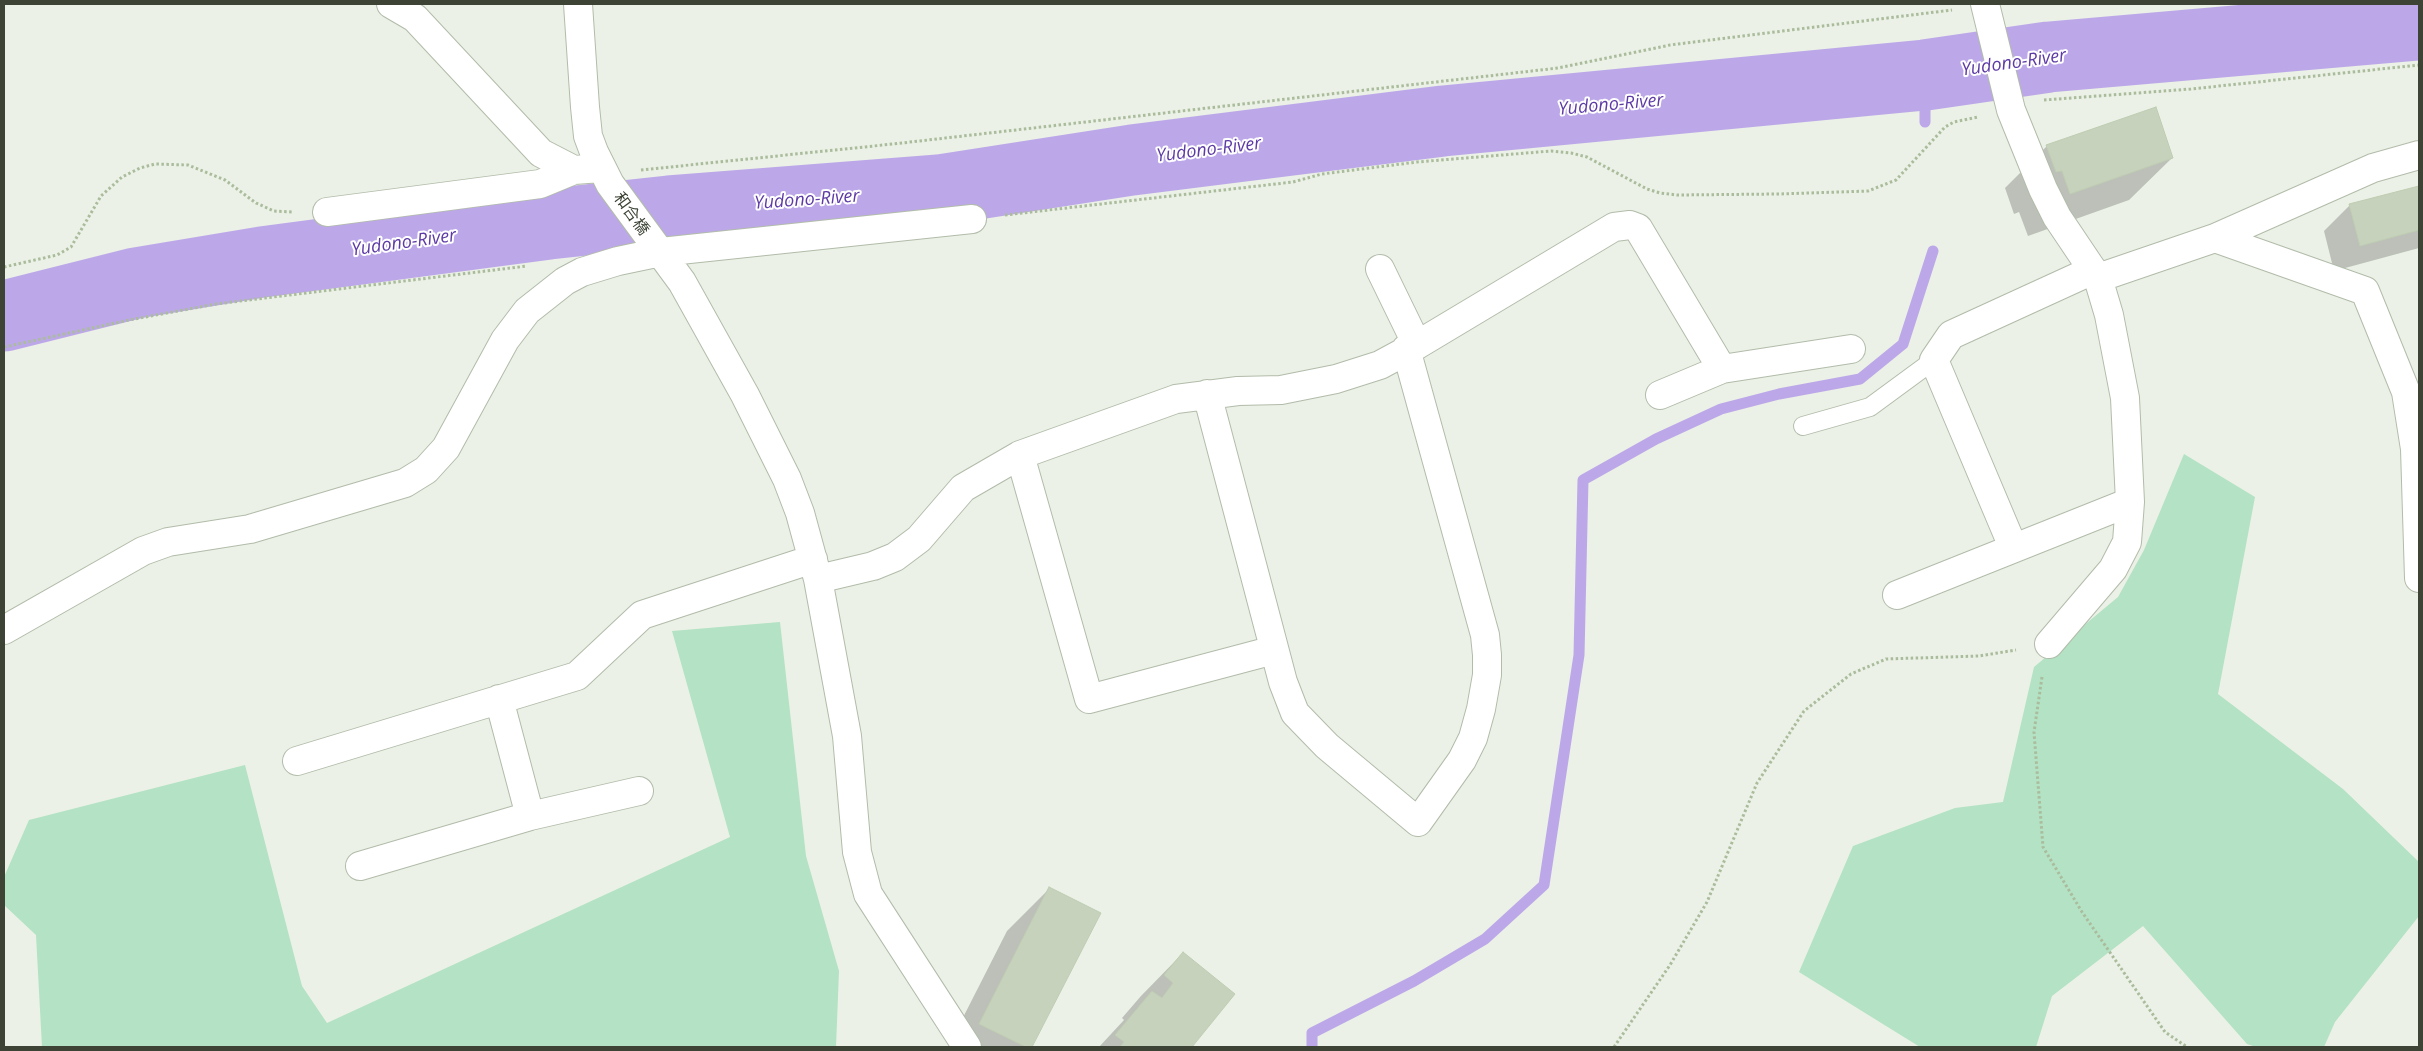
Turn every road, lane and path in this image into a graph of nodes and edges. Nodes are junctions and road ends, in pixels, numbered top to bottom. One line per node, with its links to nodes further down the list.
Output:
1 (391, 4): 8 (street)
2 (578, 4): 9 (street, 和合橋)
3 (1985, 7): 6 (street)
4 (1958, 9): 9 (path)
5 (2419, 65): 6 (path)
6 (2009, 105): 11 (path); 17 (street)
7 (2419, 155): 12 (street)
8 (574, 170): 9 (street); 10 (street)
9 (605, 176): 13 (street, 和合橋)
10 (327, 212): 15 (path)
11 (972, 219): 13 (street)
12 (2215, 238): 17 (street); 30 (street)
13 (657, 249): 29 (street, 和合橋); 32 (street)
14 (532, 266): 18 (path)
15 (4, 268)
16 (1380, 269): 19 (street)
17 (2095, 274): 21 (street); 27 (street)
18 (4, 347)
19 (1412, 347): 22 (street); 23 (street); 34 (street)
20 (1851, 349): 22 (street)
21 (1934, 360): 25 (lane); 28 (street)
22 (1722, 369): 24 (street)
23 (1207, 394): 26 (street); 34 (street)
24 (1660, 394)
25 (1803, 426)
26 (1020, 455): 29 (street); 34 (street)
27 (2130, 502): 28 (street); 33 (street)
28 (2013, 547): 31 (street)
29 (815, 569): 35 (street); 40 (street, 和合橋)
30 (2419, 578)
31 (1897, 595)
32 (4, 630)
33 (2049, 644): 41 (path); 42 (path)
34 (1274, 650)
35 (500, 699): 36 (street); 38 (street)
36 (297, 761)
37 (640, 791): 38 (street)
38 (530, 816): 39 (street)
39 (360, 866)
40 (967, 1047)
41 (1614, 1047)
42 (2187, 1047)

